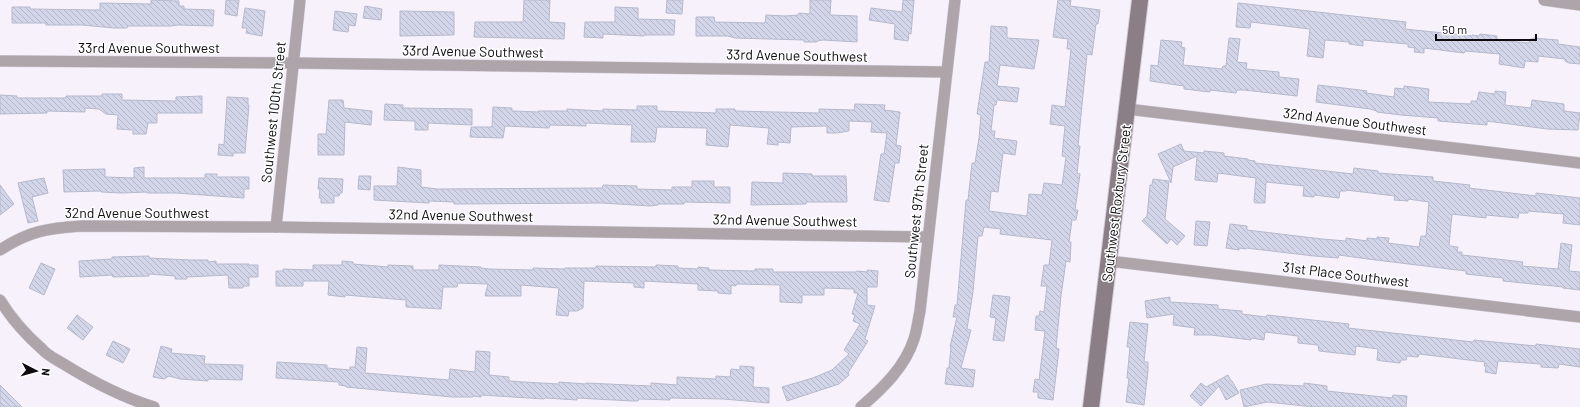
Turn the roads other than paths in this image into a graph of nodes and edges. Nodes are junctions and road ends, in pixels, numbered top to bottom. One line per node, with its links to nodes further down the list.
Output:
1 (300, 0): 7 (street, Southwest 100th Street)
2 (955, 0): 8 (street, Southwest 97th Street)
3 (1140, 0): 9 (main road, Southwest Roxbury Street)
4 (1544, 0): 5 (street)
5 (1580, 5)
6 (0, 61): 7 (street, 33rd Avenue Southwest)
7 (293, 63): 8 (street, 33rd Avenue Southwest); 11 (street, Southwest 100th Street)
8 (946, 72): 12 (street, Southwest 97th Street)
9 (1127, 110): 10 (street, 32nd Avenue Southwest); 14 (main road, Southwest Roxbury Street)
10 (1580, 163)
11 (276, 227): 12 (street, 32nd Avenue Southwest); 13 (street, 32nd Avenue Southwest)
12 (927, 237): 18 (street, Southwest 97th Street)
13 (0, 250)
14 (1109, 261): 16 (street, 31st Place Southwest); 19 (main road, Southwest Roxbury Street)
15 (0, 300): 17 (street)
16 (1580, 317)
17 (154, 407)
18 (861, 407)
19 (1091, 407)

